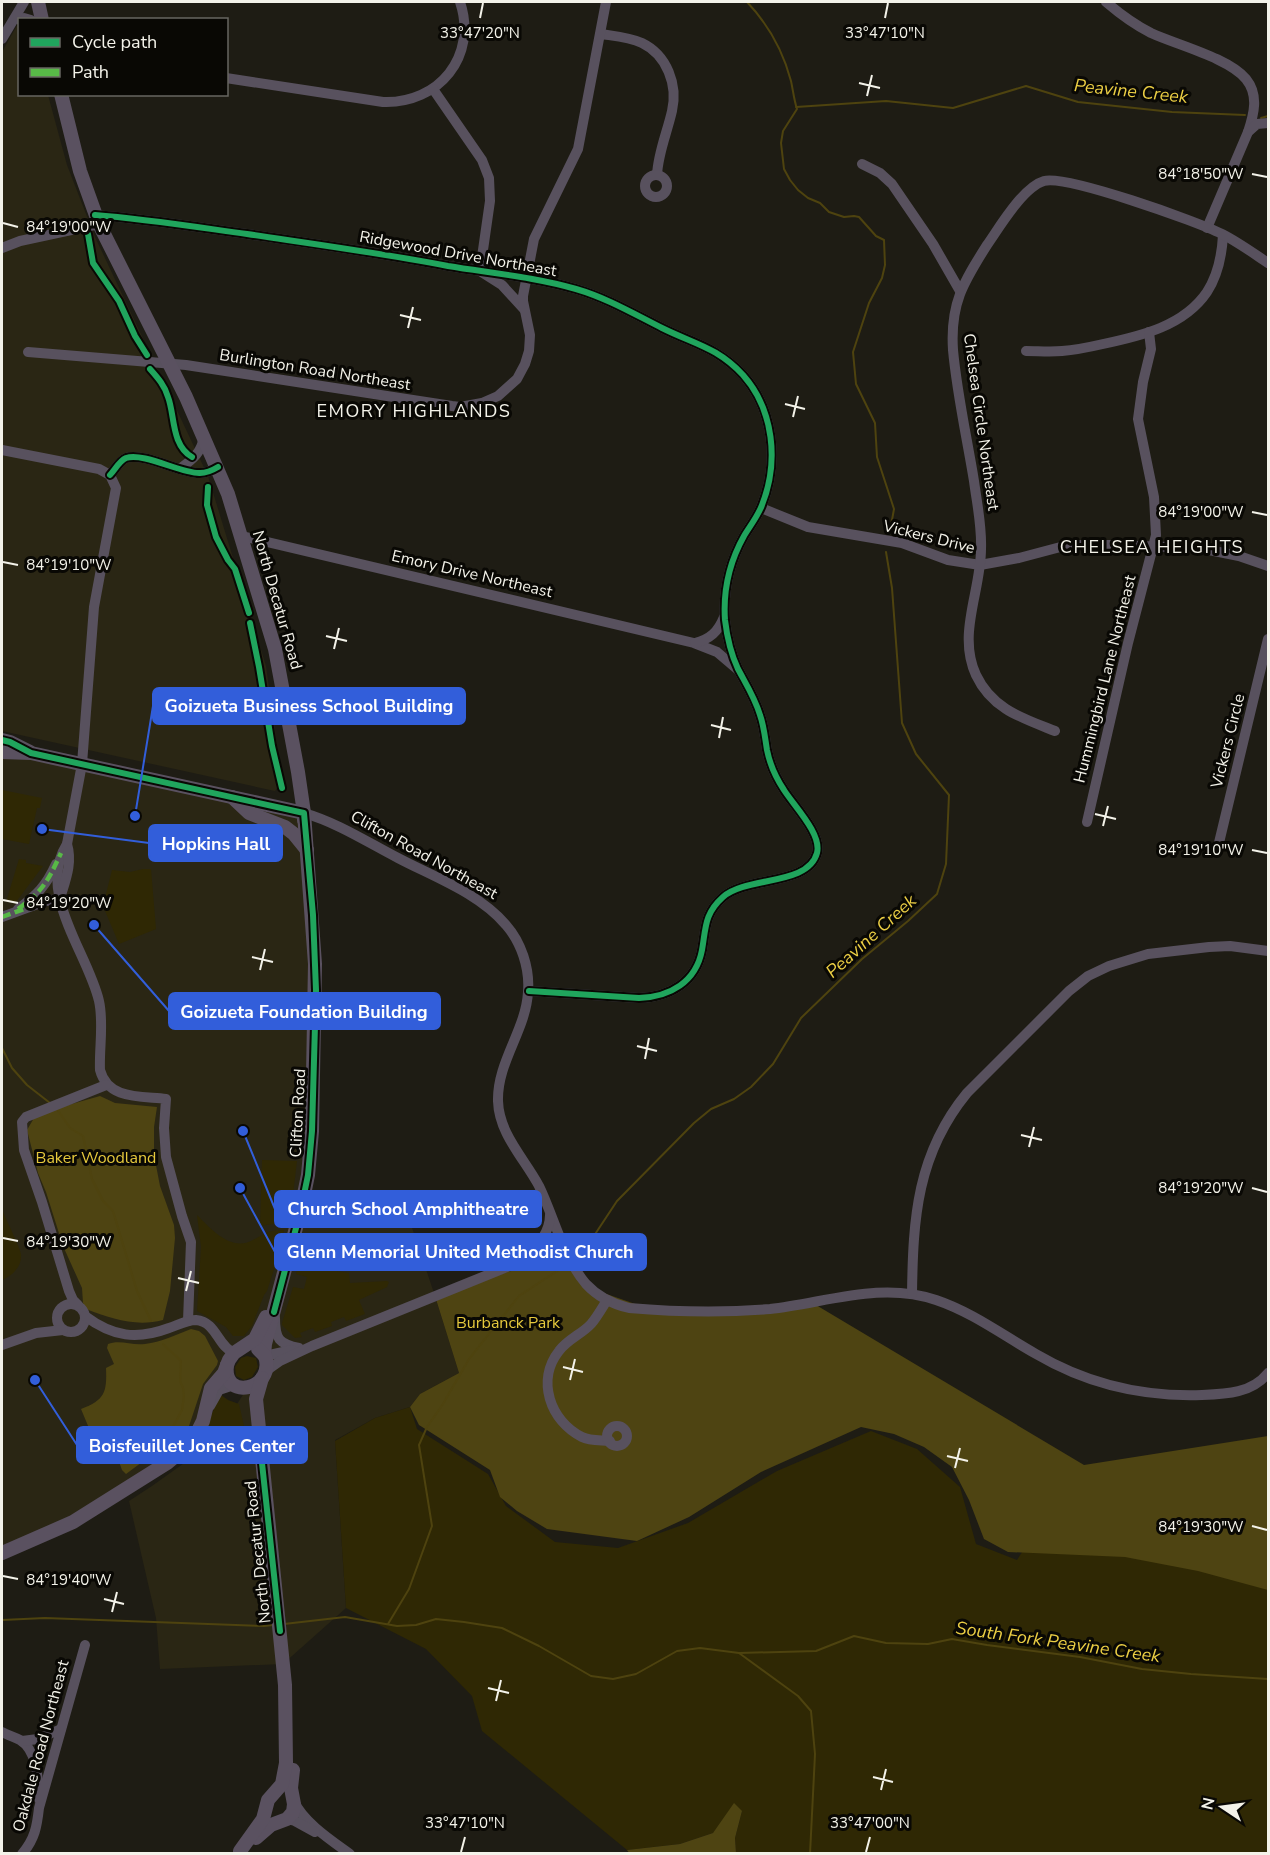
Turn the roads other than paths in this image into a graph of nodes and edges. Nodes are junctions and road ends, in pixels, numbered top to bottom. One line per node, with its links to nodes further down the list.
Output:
1 (24, 2): 6 (street)
2 (38, 2): 7 (main road)
3 (460, 2): 12 (street)
4 (606, 2): 9 (street, Burlington Road Northeast)
5 (1106, 2): 15 (street)
6 (18, 18)
7 (42, 18)
8 (17, 21): 10 (street)
9 (601, 34): 17 (street); 24 (street, Burlington Road Northeast)
10 (2, 39)
11 (228, 78): 12 (street)
12 (433, 89): 23 (street)
13 (61, 96): 18 (main road, North Decatur Road)
14 (1269, 123): 15 (street)
15 (1248, 132): 19 (street)
16 (862, 164): 25 (street)
17 (657, 175)
18 (97, 219): 21 (street, Ridgewood Drive Northeast); 23 (street, Ridgewood Drive Northeast); 30 (main road, North Decatur Road)
19 (1207, 228): 20 (street, Chelsea Circle Northeast); 25 (street, Chelsea Circle Northeast)
20 (1223, 235): 22 (street, Chelsea Circle Northeast); 27 (street)
21 (2, 248)
22 (1269, 263)
23 (480, 272): 24 (street, Ridgewood Drive Northeast); 26 (street)
24 (527, 279): 26 (street, Burlington Road Northeast); 36 (street, Ridgewood Drive Northeast)
25 (960, 291): 39 (street, Chelsea Circle Northeast)
26 (524, 309): 30 (street, Burlington Road Northeast)
27 (1149, 332): 28 (street); 38 (street, Hummingbird Lane Northeast)
28 (1026, 351)
29 (28, 352): 30 (street, Burlington Road Northeast)
30 (167, 363): 31 (main road, North Decatur Road)
31 (204, 436): 33 (main road, North Decatur Road); 34 (street)
32 (2, 450): 35 (street)
33 (218, 467): 34 (street); 37 (main road, North Decatur Road)
34 (181, 468): 35 (street)
35 (111, 476): 49 (street)
36 (761, 508): 39 (street, Vickers Drive); 41 (street, Ridgewood Drive Northeast)
37 (242, 536): 43 (street, Emory Drive Northeast); 53 (main road, North Decatur Road)
38 (1153, 546): 39 (street, Vickers Drive); 40 (street, Vickers Drive); 54 (street, Hummingbird Lane Northeast)
39 (980, 565): 45 (street, Chelsea Circle Northeast)
40 (1269, 567)
41 (725, 615): 43 (street); 44 (street, Ridgewood Drive Northeast)
42 (1269, 639): 57 (street, Vickers Circle)
43 (694, 643): 44 (street, Emory Drive Northeast)
44 (744, 679): 62 (street, Ridgewood Drive Northeast)
45 (1055, 731)
46 (2, 740): 48 (main road)
47 (2, 752): 48 (main road)
48 (31, 753): 49 (main road)
49 (88, 765): 50 (main road); 55 (street)
50 (196, 789): 51 (main road); 52 (main road)
51 (232, 797): 52 (main road); 56 (main road)
52 (286, 809): 53 (main road)
53 (304, 813): 56 (main road, North Decatur Road); 62 (street, Clifton Road Northeast)
54 (1087, 822)
55 (64, 849): 58 (street); 59 (street)
56 (307, 851): 63 (main road, North Decatur Road)
57 (1217, 851)
58 (60, 898): 59 (street); 64 (street)
59 (18, 909): 60 (street)
60 (2, 917)
61 (1269, 951): 70 (street)
62 (529, 991): 65 (street, Clifton Road Northeast)
63 (315, 1025): 68 (main road, Clifton Road)
64 (106, 1085): 69 (street); 77 (street)
65 (550, 1215): 66 (street); 67 (street, Clifton Road Northeast)
66 (522, 1261): 67 (street); 81 (street)
67 (574, 1265): 71 (street, Clifton Road Northeast)
68 (280, 1289): 74 (main road); 83 (main road)
69 (69, 1291): 72 (street); 73 (street)
70 (912, 1294): 71 (street, Clifton Road Northeast); 86 (street, Clifton Road Northeast)
71 (607, 1300): 91 (street)
72 (66, 1305): 73 (street); 75 (street)
73 (78, 1305): 76 (street)
74 (274, 1312): 82 (street); 84 (main road)
75 (57, 1316): 78 (street); 79 (street)
76 (85, 1316): 77 (street); 78 (street)
77 (188, 1321): 83 (street)
78 (63, 1330): 79 (street)
79 (36, 1333): 80 (street)
80 (2, 1345)
81 (312, 1346): 82 (street); 87 (street)
82 (299, 1348): 84 (street)
83 (239, 1350): 84 (main road); 85 (main road)
84 (265, 1355): 87 (main road)
85 (226, 1368): 88 (main road); 89 (street)
86 (1269, 1373)
87 (264, 1375): 88 (main road); 90 (main road, North Decatur Road)
88 (237, 1386): 89 (street); 90 (main road, North Decatur Road)
89 (203, 1421): 92 (street)
90 (259, 1435): 96 (main road, North Decatur Road)
91 (610, 1441)
92 (73, 1522): 93 (main road)
93 (24, 1545): 94 (street)
94 (2, 1553)
95 (85, 1644): 97 (street, Oakdale Road Northeast)
96 (287, 1724): 100 (main road, North Decatur Road); 101 (main road, North Decatur Road)
97 (61, 1729): 99 (street); 102 (street, Oakdale Road Northeast)
98 (2, 1732): 99 (street)
99 (22, 1741): 102 (street)
100 (274, 1793): 101 (main road); 103 (main road, North Decatur Road)
101 (293, 1800): 104 (main road, North Decatur Road); 105 (street)
102 (39, 1808): 107 (street, Oakdale Road Northeast)
103 (266, 1808): 104 (main road); 106 (main road, North Decatur Road)
104 (284, 1819): 105 (street); 106 (main road, North Decatur Road)
105 (329, 1839): 108 (street)
106 (238, 1852)
107 (22, 1854)
108 (350, 1854)

